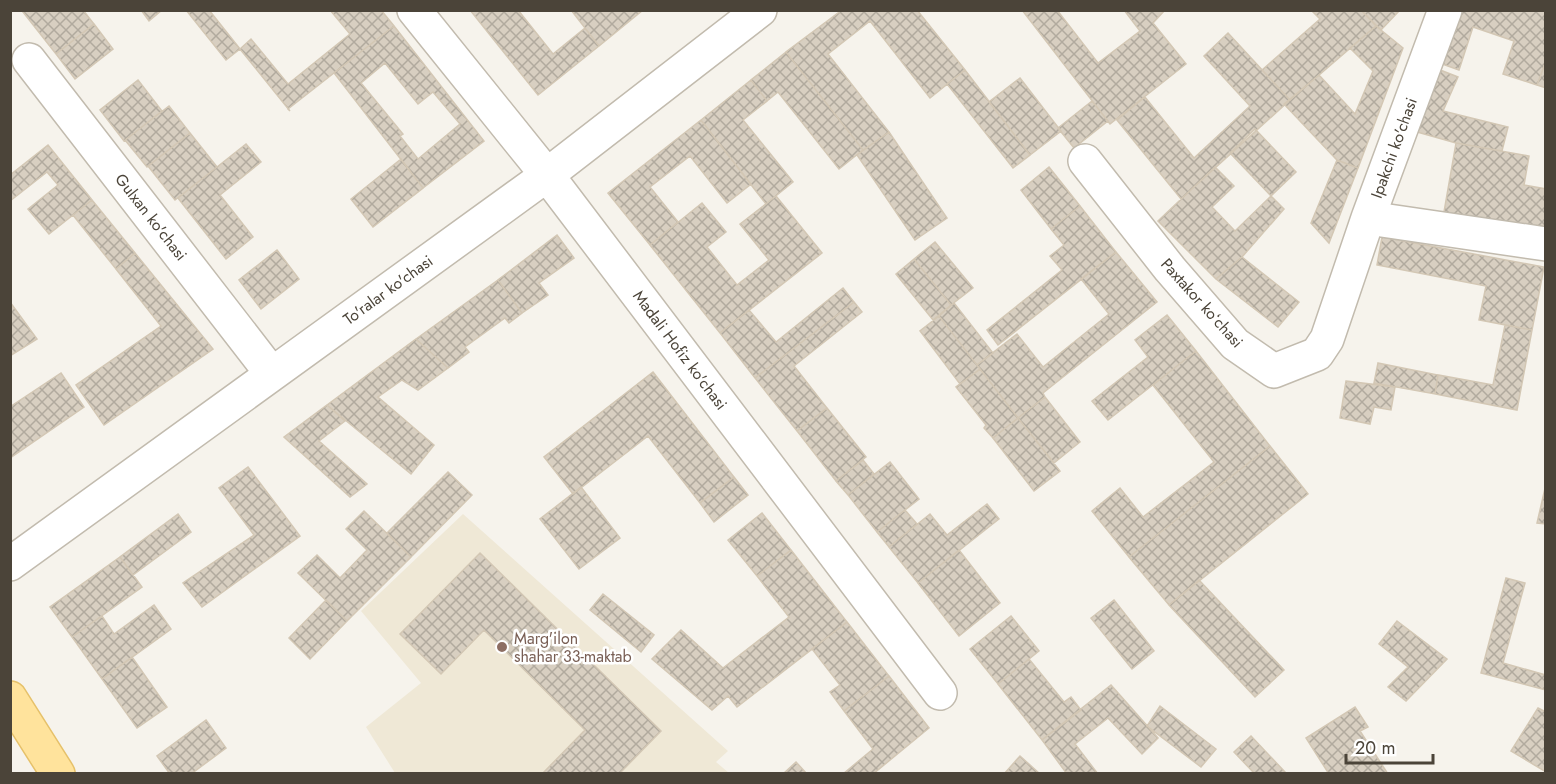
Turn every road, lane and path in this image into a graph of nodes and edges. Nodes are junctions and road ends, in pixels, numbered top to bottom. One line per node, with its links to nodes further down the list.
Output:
1 (414, 10): 6 (street, Madali Hofiz ko'chasi)
2 (760, 10): 6 (street, To'ralar ko'chasi)
3 (1445, 10): 7 (street, Ipakchi ko'chasi)
4 (29, 60): 9 (street, Gulxan ko'chasi)
5 (1085, 161): 7 (street, Paxtakor koʻchasi)
6 (547, 175): 9 (street, To'ralar ko'chasi); 11 (street, Madali Hofiz ko'chasi)
7 (1368, 218): 8 (street, Ipakchi ko'chasi)
8 (1545, 244)
9 (272, 374): 10 (street, To'ralar ko'chasi)
10 (10, 564)
11 (940, 693)
12 (10, 698): 13 (main road)
13 (58, 774)

